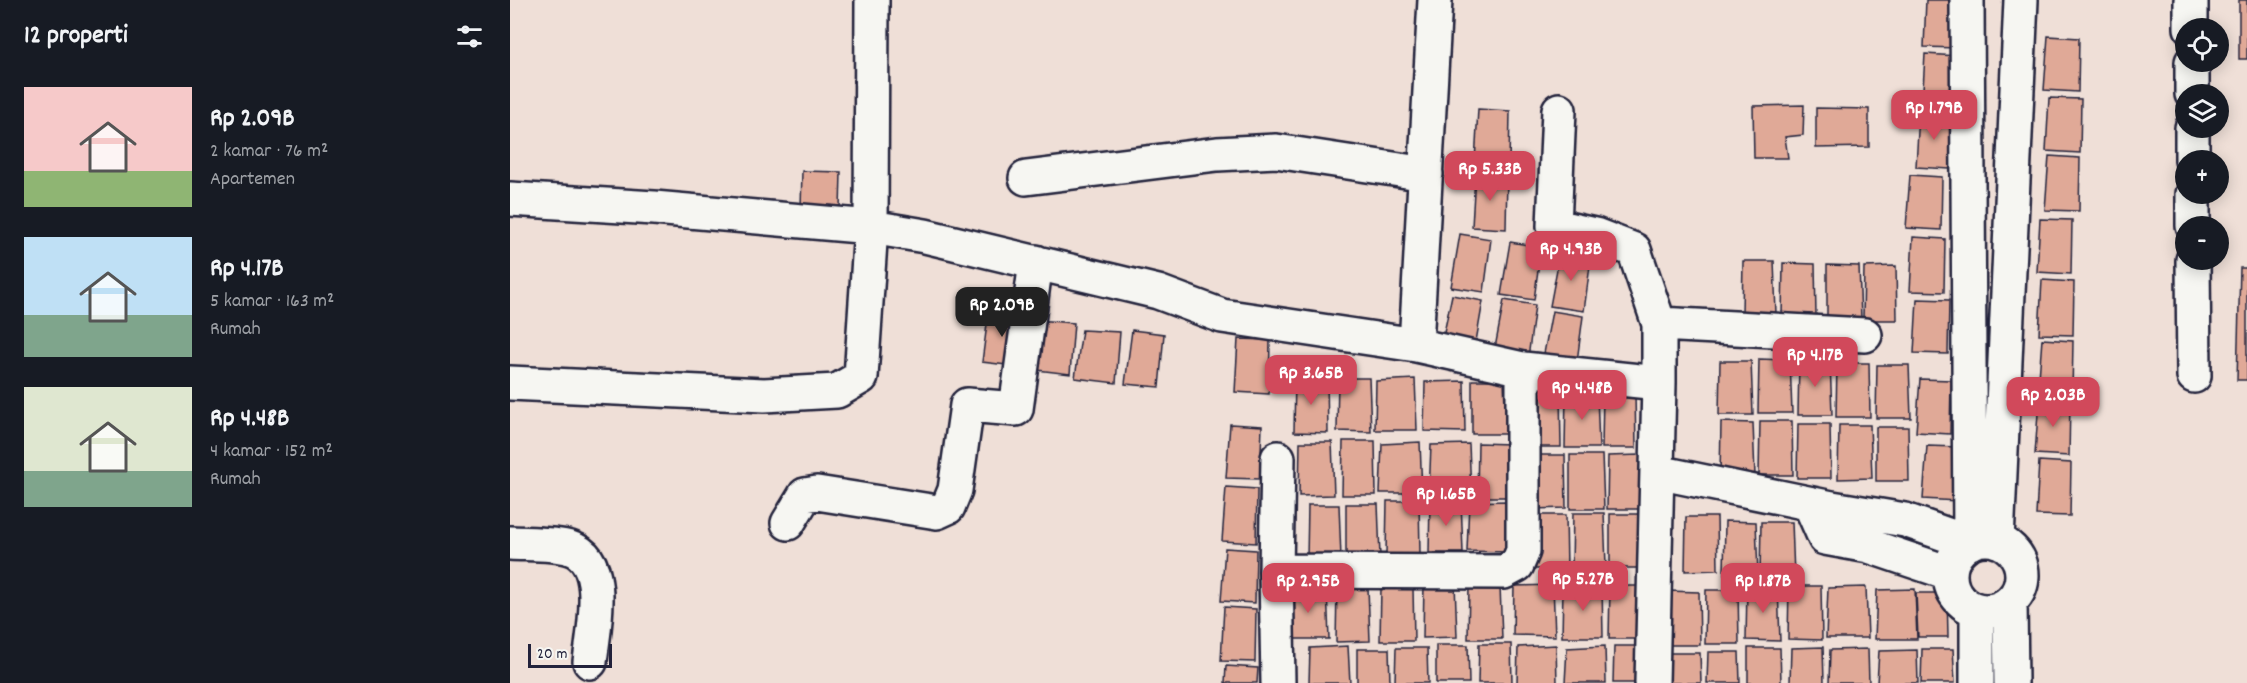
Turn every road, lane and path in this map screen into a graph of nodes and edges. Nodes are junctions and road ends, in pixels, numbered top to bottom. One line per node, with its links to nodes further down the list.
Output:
1 (872, 0): 11 (street)
2 (1435, 0): 8 (street)
3 (1967, 0): 25 (street)
4 (2021, 0): 25 (street)
5 (2191, 0): 6 (street)
6 (2191, 18)
7 (1559, 110): 14 (street)
8 (1426, 174): 9 (street); 16 (street)
9 (1026, 178)
10 (510, 199): 11 (street)
11 (871, 227): 12 (street); 19 (street)
12 (1036, 262): 16 (street); 24 (street)
13 (2193, 270): 18 (street)
14 (1659, 324): 15 (street); 20 (street)
15 (1865, 335)
16 (1416, 345): 17 (street)
17 (1523, 369): 20 (street); 27 (street)
18 (2194, 376)
19 (510, 383)
20 (1659, 383): 22 (street)
21 (1278, 458): 27 (street)
22 (1657, 472): 23 (street); 33 (street)
23 (1821, 506): 25 (street); 28 (street)
24 (788, 523)
25 (1983, 542): 28 (street); 29 (street)
26 (510, 543): 31 (street)
27 (1276, 571): 32 (street)
28 (1949, 573): 30 (street)
29 (2010, 602): 30 (street); 35 (street)
30 (1977, 610): 34 (street)
31 (590, 662)
32 (1278, 683)
33 (1652, 683)
34 (1977, 683)
35 (2011, 683)

